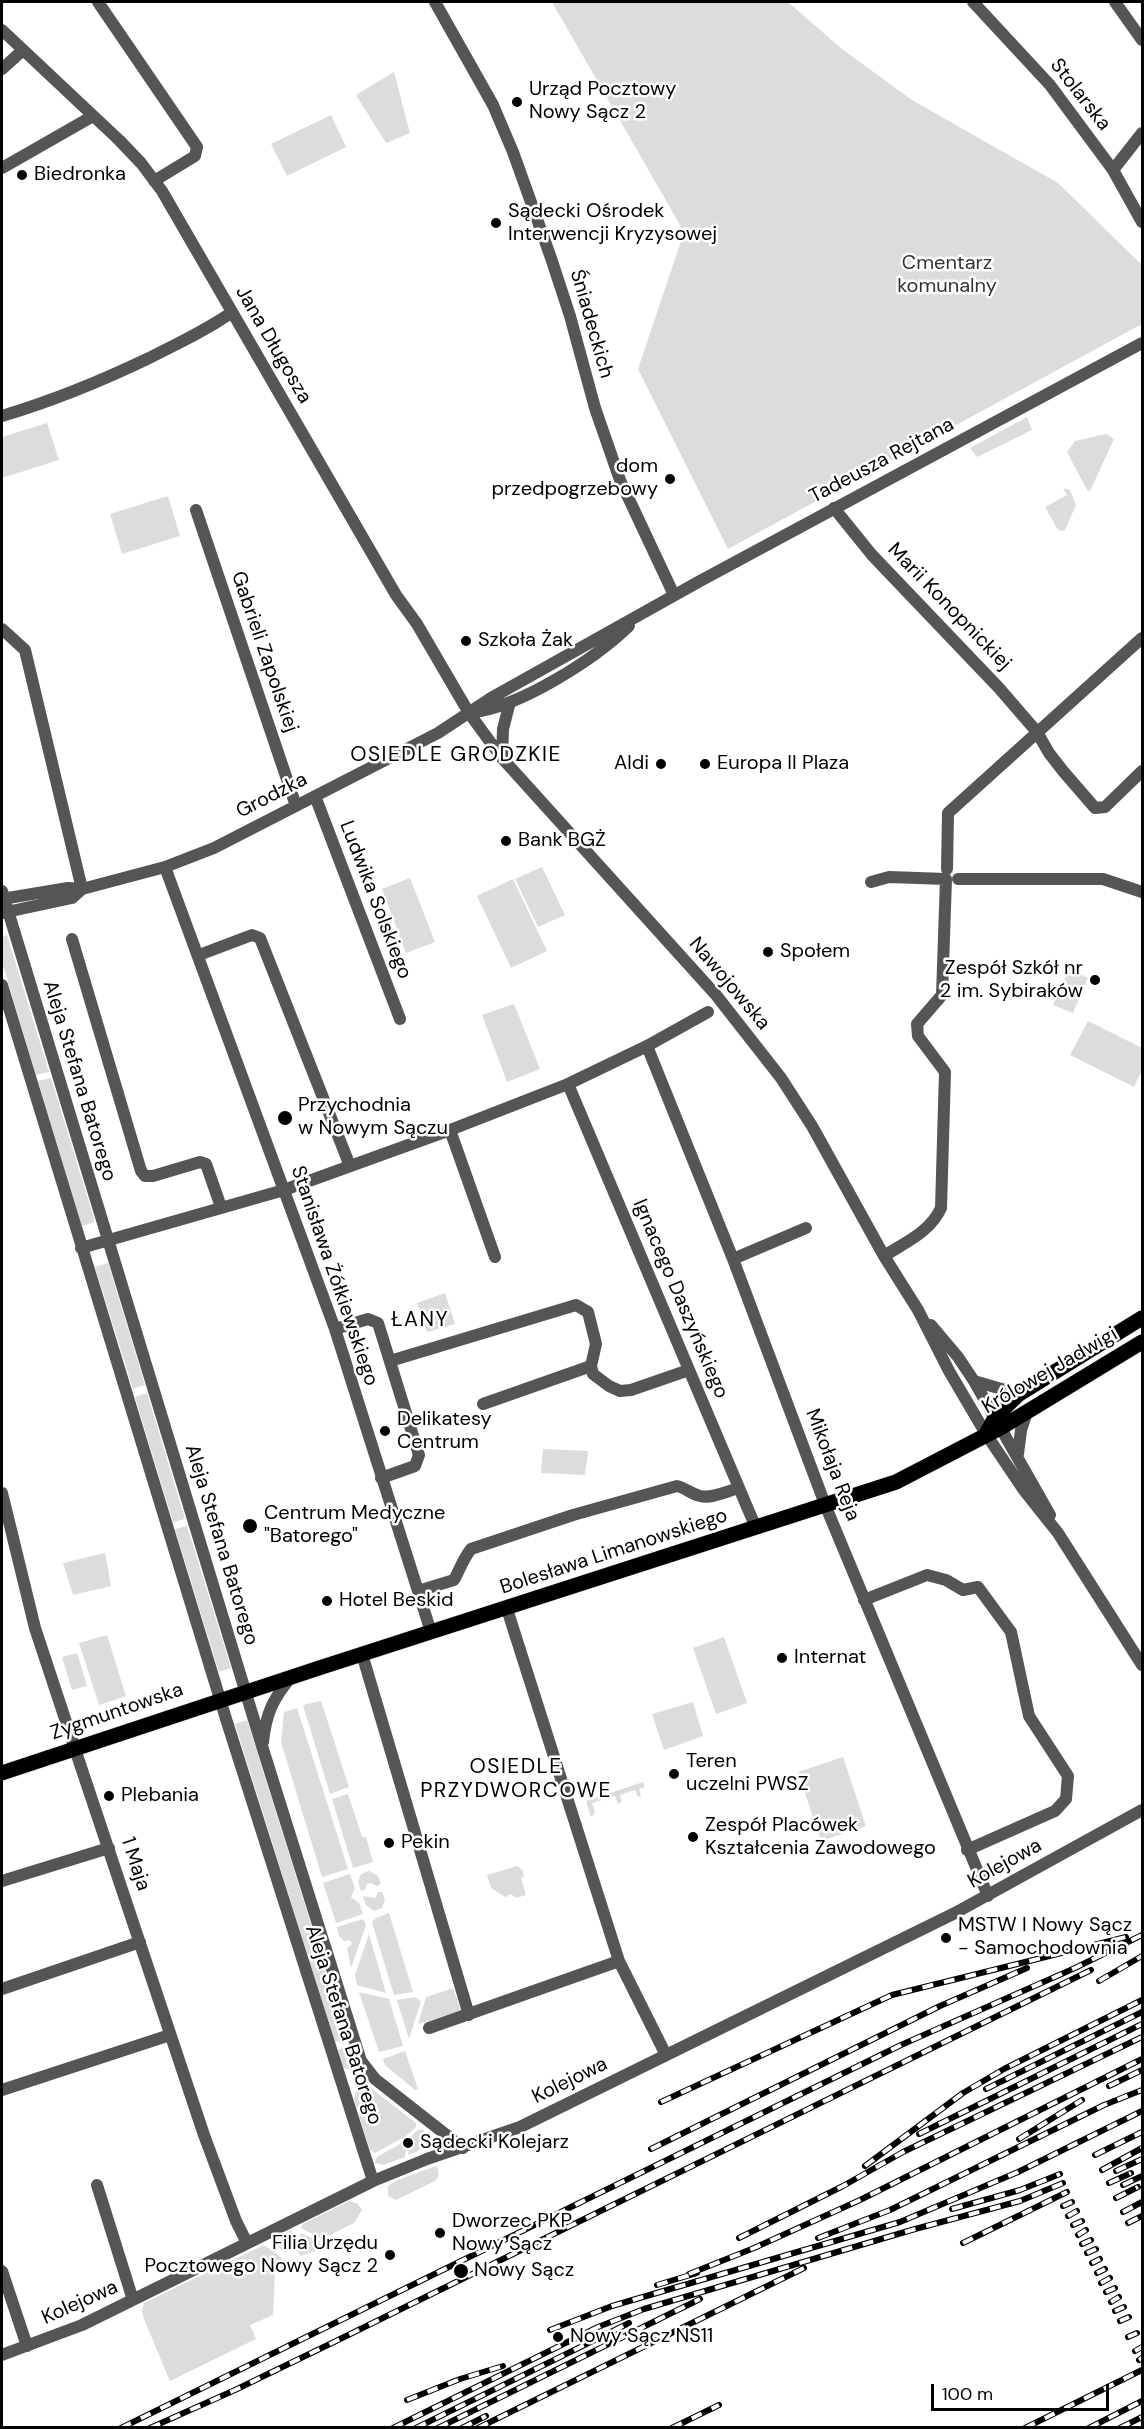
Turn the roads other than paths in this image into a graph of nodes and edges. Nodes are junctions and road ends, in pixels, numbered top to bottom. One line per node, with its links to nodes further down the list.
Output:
1 (98, 2): 13 (street)
2 (435, 2): 20 (street, Śniadeckich)
3 (973, 2): 12 (street, Stolarska)
4 (1115, 2): 6 (street)
5 (2, 30): 7 (street, Jana Długosza)
6 (1143, 40)
7 (23, 50): 8 (street); 9 (street, Jana Długosza)
8 (2, 69)
9 (93, 116): 11 (street); 13 (street, Jana Długosza)
10 (1143, 133): 12 (street)
11 (2, 168)
12 (1113, 170): 14 (street, Stolarska)
13 (154, 181): 15 (street, Jana Długosza)
14 (1143, 222)
15 (231, 313): 17 (street); 25 (street, Jana Długosza)
16 (1143, 343): 18 (street, Tadeusza Rejtana)
17 (2, 416)
18 (834, 508): 20 (street, Tadeusza Rejtana); 26 (street, Marii Konopnickiej)
19 (196, 510): 30 (street, Gabrieli Zapolskiej)
20 (674, 596): 21 (street, Tadeusza Rejtana)
21 (640, 615): 24 (street, Tadeusza Rejtana); 25 (street, Tadeusza Rejtana)
22 (2, 629): 35 (street)
23 (1143, 638): 26 (street)
24 (510, 702): 25 (street, Tadeusza Rejtana); 27 (street)
25 (469, 712): 27 (street, Nawojowska); 29 (street, Grodzka)
26 (1037, 732): 28 (street, Marii Konopnickiej); 32 (street)
27 (502, 758): 53 (street, Nawojowska)
28 (1143, 771)
29 (315, 796): 30 (street, Grodzka); 43 (street, Ludwika Solskiego)
30 (296, 806): 31 (street, Grodzka)
31 (165, 867): 35 (street, Grodzka); 40 (street, Stanisława Żółkiewskiego)
32 (947, 869)
33 (958, 879): 36 (street)
34 (871, 882): 53 (street)
35 (82, 889): 37 (street, Grodzka); 38 (street, Grodzka)
36 (1143, 892)
37 (2, 897): 38 (street, Aleja Stefana Batorego)
38 (4, 912): 51 (street, Aleja Stefana Batorego)
39 (72, 939): 49 (street)
40 (199, 955): 47 (street); 48 (street, Stanisława Żółkiewskiego)
41 (2, 986): 52 (street, Aleja Stefana Batorego)
42 (708, 1012): 44 (street)
43 (400, 1019)
44 (647, 1046): 45 (street); 55 (street, Mikołaja Reja)
45 (568, 1084): 46 (street); 62 (street, Ignacego Daszyńskiego)
46 (450, 1130): 47 (street); 54 (street)
47 (350, 1166): 48 (street)
48 (284, 1190): 49 (street); 58 (street, Stanisława Żółkiewskiego)
49 (221, 1207): 51 (street)
50 (806, 1228): 55 (street)
51 (108, 1240): 52 (street); 83 (street, Aleja Stefana Batorego)
52 (81, 1248): 84 (street, Aleja Stefana Batorego)
53 (884, 1256): 56 (street, Nawojowska)
54 (495, 1257)
55 (733, 1258): 73 (street, Mikołaja Reja)
56 (918, 1310): 63 (street, Nawojowska); 68 (street, Nawojowska)
57 (1143, 1318): 64 (main road, Królowej Jadwigi)
58 (335, 1329): 60 (street); 70 (street, Stanisława Żółkiewskiego)
59 (1143, 1342): 66 (main road, Królowej Jadwigi)
60 (390, 1362): 61 (street); 70 (street)
61 (591, 1366): 62 (street); 65 (street)
62 (689, 1370): 71 (street, Ignacego Daszyńskiego)
63 (974, 1381): 64 (street); 67 (street, Nawojowska)
64 (1019, 1394): 67 (main road, Królowej Jadwigi)
65 (483, 1404)
66 (1027, 1412): 67 (main road, Królowej Jadwigi); 69 (street)
67 (999, 1421): 68 (main road, Królowej Jadwigi); 69 (street, Nawojowska)
68 (987, 1434): 73 (main road, Bolesława Limanowskiego); 75 (street, Nawojowska)
69 (1018, 1455): 75 (street, Nawojowska)
70 (381, 1478): 76 (street, Stanisława Żółkiewskiego)
71 (739, 1488): 74 (street, Ignacego Daszyńskiego); 76 (street)
72 (2, 1493): 86 (street, 1 Maja)
73 (826, 1507): 74 (main road, Bolesława Limanowskiego); 77 (street, Mikołaja Reja)
74 (756, 1528): 78 (main road, Bolesława Limanowskiego)
75 (1058, 1533): 81 (street, Nawojowska)
76 (418, 1591): 79 (street, Stanisława Żółkiewskiego)
77 (864, 1600): 90 (street, Mikołaja Reja); 90 (street)
78 (507, 1609): 79 (main road, Bolesława Limanowskiego); 94 (street)
79 (431, 1632): 80 (main road, Bolesława Limanowskiego)
80 (362, 1654): 82 (main road, Bolesława Limanowskiego); 96 (street)
81 (1143, 1665)
82 (291, 1677): 83 (main road, Bolesława Limanowskiego); 85 (street)
83 (246, 1692): 84 (main road, Zygmuntowska); 85 (street, Aleja Stefana Batorego)
84 (220, 1700): 86 (main road, Zygmuntowska); 102 (street, Aleja Stefana Batorego)
85 (262, 1746): 101 (street, Aleja Stefana Batorego)
86 (75, 1749): 87 (main road, Zygmuntowska); 89 (street, 1 Maja)
87 (2, 1773)
88 (1143, 1810): 92 (street, Kolejowa)
89 (109, 1848): 91 (street); 93 (street, 1 Maja)
90 (967, 1850): 92 (street, Mikołaja Reja)
91 (2, 1881)
92 (988, 1896): 99 (street, Kolejowa)
93 (140, 1942): 95 (street); 98 (street, 1 Maja)
94 (619, 1961): 96 (street); 99 (street)
95 (2, 1989)
96 (469, 2015): 97 (street)
97 (429, 2028)
98 (170, 2035): 100 (street); 104 (street, 1 Maja)
99 (666, 2055): 101 (street, Kolejowa)
100 (2, 2090)
101 (463, 2148): 102 (street, Kolejowa)
102 (373, 2181): 104 (street, Kolejowa)
103 (97, 2185): 106 (street)
104 (247, 2243): 106 (street, Kolejowa)
105 (2, 2271): 107 (street)
106 (133, 2300): 107 (street, Kolejowa)
107 (27, 2346): 108 (street, Kolejowa)
108 (2, 2355)

